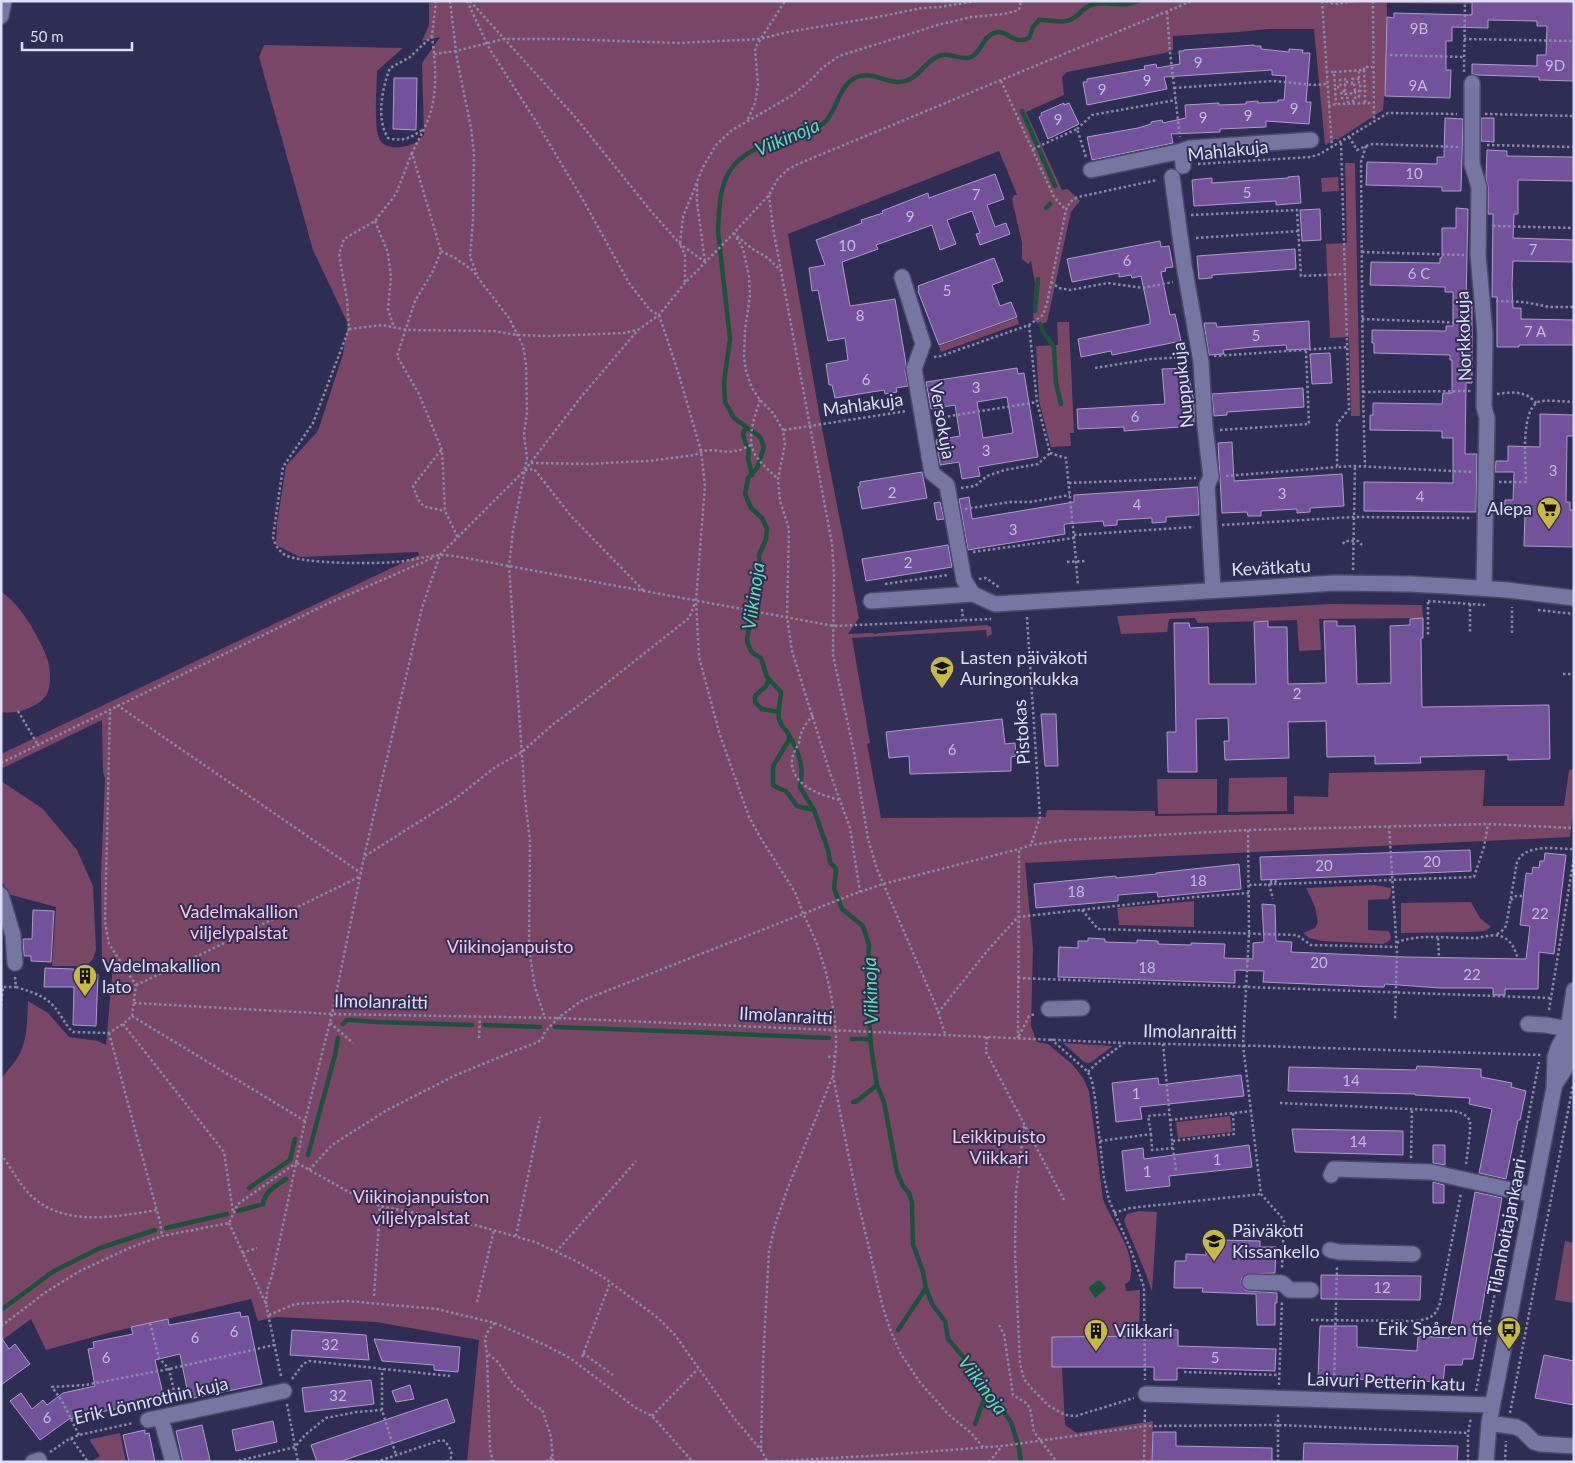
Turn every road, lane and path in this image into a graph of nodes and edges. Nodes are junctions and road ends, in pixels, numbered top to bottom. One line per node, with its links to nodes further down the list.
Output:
1 (4, 1): 15 (street)
2 (436, 1): 16 (path)
3 (450, 1): 22 (path)
4 (469, 1): 17 (path); 21 (path)
5 (785, 1): 18 (path)
6 (976, 1): 18 (path)
7 (1021, 1): 56 (path)
8 (1192, 1): 14 (path)
9 (1322, 1): 29 (path)
10 (1326, 1): 11 (path)
11 (1358, 1)
12 (1373, 1): 26 (path)
13 (1465, 1): 19 (path)
14 (1167, 12): 34 (path); 41 (path)
15 (1, 16)
16 (432, 36): 23 (path); 58 (path)
17 (504, 39): 18 (path); 21 (path); 82 (path)
18 (760, 39): 56 (path)
19 (1464, 39): 20 (path); 25 (path)
20 (1574, 40)
21 (487, 44): 22 (path); 96 (path)
22 (456, 51): 23 (path); 89 (path)
23 (434, 54): 58 (path)
24 (1390, 55): 25 (path)
25 (1464, 57): 35 (path)
26 (1373, 67): 27 (path); 51 (path)
27 (1364, 70): 28 (path); 39 (path)
28 (1359, 71): 31 (path); 32 (path)
29 (1326, 72): 30 (path); 36 (path)
30 (1334, 72): 31 (path); 40 (path)
31 (1340, 72): 33 (path)
32 (1359, 79): 38 (path); 39 (path)
33 (1340, 80): 37 (path); 40 (path)
34 (1001, 81): 67 (path); 73 (path)
35 (1472, 83): 54 (street, Norkkokuja)
36 (1327, 84): 41 (path); 53 (path)
37 (1347, 84): 38 (path); 42 (path)
38 (1352, 84): 43 (path)
39 (1364, 86): 45 (path)
40 (1335, 87): 46 (path)
41 (1174, 88): 47 (path)
42 (1343, 91): 43 (path); 46 (path); 48 (path)
43 (1355, 91): 44 (path)
44 (1359, 91): 45 (path); 49 (path)
45 (1364, 91): 50 (path)
46 (1336, 92): 52 (path)
47 (1176, 100): 59 (path); 69 (path)
48 (1348, 103): 49 (path); 52 (path)
49 (1353, 103): 50 (path)
50 (1365, 103): 51 (path)
51 (1374, 103): 57 (path)
52 (1336, 104): 53 (path)
53 (1328, 106): 65 (path)
54 (1472, 114): 55 (path, Mahlakuja); 57 (path, Mahlakuja); 66 (street, Norkkokuja)
55 (1574, 116)
56 (748, 120): 72 (path)
57 (1374, 122): 60 (path, Mahlakuja)
58 (423, 129): 68 (path)
59 (1077, 129): 67 (path); 70 (path)
60 (1349, 137): 62 (path, Mahlakuja); 63 (path)
61 (1311, 140): 69 (street)
62 (1340, 143): 65 (path, Mahlakuja); 88 (path)
63 (1366, 146): 66 (path); 84 (path)
64 (1574, 147): 66 (path)
65 (1332, 148): 69 (path, Mahlakuja)
66 (1472, 148): 77 (street, Norkkokuja)
67 (1034, 149): 74 (path)
68 (412, 153): 76 (path); 83 (path)
69 (1182, 159): 70 (street)
70 (1091, 170)
71 (1172, 177): 74 (path, Mahlakuja); 91 (street, Nuppukuja)
72 (697, 182): 82 (path); 86 (path)
73 (769, 195): 80 (path); 87 (path)
74 (1066, 210): 92 (path)
75 (1194, 214): 79 (path)
76 (375, 221): 100 (path); 101 (path)
77 (1478, 226): 78 (path); 85 (street, Norkkokuja)
78 (1574, 228)
79 (1299, 231): 81 (path); 88 (path)
80 (734, 233): 86 (path); 87 (path); 112 (path)
81 (1196, 238)
82 (680, 244): 86 (path); 93 (path)
83 (441, 251): 89 (path); 102 (path)
84 (1362, 252): 85 (path); 97 (path)
85 (1478, 255): 94 (street, Norkkokuja)
86 (705, 262): 93 (path)
87 (782, 272): 117 (path)
88 (1345, 274): 105 (path)
89 (478, 277): 104 (path)
90 (902, 277): 108 (street, Versokuja)
91 (1187, 280): 92 (path); 107 (street, Nuppukuja)
92 (1051, 282): 99 (path)
93 (685, 283): 96 (path)
94 (1482, 300): 95 (path); 98 (street, Norkkokuja)
95 (1574, 307)
96 (659, 315): 103 (path); 122 (path)
97 (1362, 319): 98 (path); 110 (path)
98 (1484, 323): 111 (street, Norkkokuja)
99 (1029, 325): 108 (path); 113 (path)
100 (394, 327): 101 (path); 102 (path)
101 (349, 329): 145 (path)
102 (407, 330): 104 (path); 121 (path)
103 (638, 330): 104 (path); 124 (path)
104 (517, 335): 128 (path)
105 (1347, 347): 106 (path); 126 (path)
106 (1306, 350): 107 (path); 119 (path)
107 (1200, 357): 109 (path); 119 (street, Nuppukuja)
108 (918, 358): 116 (street, Versokuja)
109 (1095, 368)
110 (1363, 392): 111 (path); 127 (path)
111 (1484, 393): 115 (path); 130 (street, Norkkokuja)
112 (760, 400): 118 (path); 120 (path)
113 (1037, 402): 116 (path, Mahlakuja); 123 (path)
114 (1574, 402): 115 (path)
115 (1537, 404): 130 (path)
116 (921, 414): 117 (path, Mahlakuja); 133 (street, Versokuja)
117 (810, 425): 118 (path, Mahlakuja); 169 (path)
118 (783, 430): 131 (path)
119 (1206, 432): 129 (street, Nuppukuja)
120 (751, 445): 122 (path); 131 (path)
121 (442, 450): 135 (path); 135 (path)
122 (700, 451): 124 (path); 160 (path)
123 (1050, 453): 132 (path); 133 (path)
124 (531, 463): 128 (path)
125 (1355, 466): 126 (path); 127 (path); 137 (path)
126 (1337, 467): 129 (path)
127 (1365, 467): 130 (path)
128 (526, 470): 141 (path); 150 (path); 156 (path)
129 (1211, 477): 132 (path); 139 (street, Nuppukuja)
130 (1486, 477): 138 (street, Norkkokuja)
131 (778, 479): 166 (path)
132 (1069, 483): 134 (path)
133 (948, 490): 136 (street)
134 (1070, 495): 136 (path); 140 (path)
135 (445, 511): 141 (path)
136 (952, 512): 147 (street)
137 (1353, 517): 138 (path); 139 (path); 142 (path)
138 (1486, 519): 153 (street, Norkkokuja)
139 (1209, 526): 140 (path); 155 (street, Nuppukuja)
140 (1074, 537): 147 (path); 149 (path)
141 (458, 538): 145 (path)
142 (1353, 540): 143 (path); 144 (path); 151 (path)
143 (1343, 544)
144 (1362, 545)
145 (440, 555): 150 (path); 175 (path); 190 (path)
146 (1086, 561): 149 (path)
147 (961, 562): 152 (path); 157 (street)
148 (1067, 562): 149 (path)
149 (1076, 562): 154 (path)
150 (509, 566): 156 (path); 180 (path)
151 (1353, 572)
152 (880, 585)
153 (1484, 588): 155 (street, Kevätkatu); 158 (street, Kevätkatu)
154 (1079, 589)
155 (1213, 590): 157 (street, Kevätkatu)
156 (645, 592): 160 (path)
157 (973, 594): 159 (street)
158 (1574, 598)
159 (871, 601)
160 (696, 602): 166 (path); 180 (path); 207 (path)
161 (1470, 604): 162 (path); 171 (path); 172 (path)
162 (1488, 605)
163 (1506, 606): 170 (path)
164 (1530, 609): 165 (path)
165 (1574, 614)
166 (788, 617): 169 (path); 178 (path)
167 (1019, 617): 187 (path, Pistokas)
168 (996, 618): 169 (path)
169 (834, 626): 197 (path)
170 (1512, 633)
171 (1470, 634)
172 (1428, 635)
173 (1563, 674): 174 (path)
174 (1574, 674)
175 (117, 706): 176 (path); 192 (path)
176 (110, 709): 179 (path); 217 (path)
177 (18, 711): 179 (path)
178 (813, 715): 182 (path); 182 (path)
179 (38, 745): 181 (path)
180 (522, 752): 190 (path); 230 (path)
181 (1, 763)
182 (840, 800): 200 (path)
183 (1488, 824): 184 (path); 185 (path); 196 (path)
184 (1389, 826): 186 (path); 196 (path)
185 (1574, 828)
186 (1248, 830): 187 (path); 199 (path)
187 (1032, 845): 188 (path)
188 (1018, 849): 197 (path); 208 (path)
189 (1574, 849): 205 (path)
190 (364, 857): 192 (path)
191 (1574, 857): 221 (path)
192 (361, 873): 193 (path)
193 (360, 877): 217 (path); 227 (path)
194 (1272, 880): 198 (path, bridge)
195 (1279, 880): 198 (path, bridge)
196 (1392, 880): 198 (path); 212 (path)
197 (884, 884): 200 (path); 226 (path)
198 (1269, 884): 199 (path); 204 (path, bridge)
199 (1250, 885): 201 (path)
200 (860, 892): 207 (path)
201 (1249, 893): 206 (path); 209 (path)
202 (1, 895): 215 (street)
203 (1523, 896): 205 (path)
204 (1273, 899)
205 (1511, 901): 210 (path)
206 (1082, 910): 208 (path); 209 (path)
207 (802, 913): 231 (path); 237 (path)
208 (1018, 917): 216 (path); 226 (path)
209 (1249, 934): 212 (path); 219 (path)
210 (1496, 935): 211 (path); 214 (path)
211 (1438, 938): 212 (path); 213 (path)
212 (1396, 947): 221 (path)
213 (1439, 956)
214 (1518, 959)
215 (15, 963): 218 (path)
216 (1018, 978): 219 (path); 242 (path)
217 (136, 984): 222 (path)
218 (16, 987): 223 (path); 238 (path)
219 (1247, 988): 221 (path); 247 (path)
220 (1574, 990): 236 (street, Tilanhoitajankaari)
221 (1396, 992): 232 (path)
222 (134, 1003): 227 (path, Ilmolanraitti); 228 (path)
223 (1, 1006)
224 (1082, 1008): 225 (street)
225 (1049, 1009): 242 (path)
226 (938, 1013): 239 (path)
227 (332, 1014): 229 (path, Ilmolanraitti); 233 (path)
228 (132, 1016): 234 (path); 260 (path)
229 (480, 1016): 230 (path, Ilmolanraitti); 241 (path)
230 (545, 1018): 231 (path, Ilmolanraitti)
231 (558, 1018): 237 (path, Ilmolanraitti); 269 (path)
232 (1395, 1019)
233 (330, 1023): 244 (path); 260 (path)
234 (123, 1024): 238 (path); 280 (path)
235 (1528, 1024): 236 (street)
236 (1571, 1030): 276 (street, Tilanhoitajankaari)
237 (836, 1031): 239 (path, Ilmolanraitti); 248 (path)
238 (109, 1033): 279 (path)
239 (945, 1035): 240 (path, Ilmolanraitti)
240 (986, 1036): 242 (path, Ilmolanraitti); 261 (path)
241 (479, 1038)
242 (1018, 1038): 243 (path, Ilmolanraitti)
243 (1051, 1040): 245 (path, Ilmolanraitti); 250 (path)
244 (353, 1043)
245 (1124, 1043): 246 (path, Ilmolanraitti); 250 (path)
246 (1163, 1044): 247 (path, Ilmolanraitti); 256 (path)
247 (1243, 1045): 255 (path); 274 (path, Ilmolanraitti)
248 (835, 1056): 249 (path); 251 (path)
249 (828, 1057)
250 (1088, 1072): 263 (path)
251 (833, 1076): 336 (path); 337 (path)
252 (1574, 1083): 326 (path)
253 (1280, 1103): 254 (path)
254 (1412, 1109): 271 (path); 273 (path)
255 (1252, 1111): 257 (path); 275 (path)
256 (1169, 1114): 259 (path); 262 (path)
257 (1233, 1114): 259 (path); 264 (path)
258 (540, 1117): 285 (path)
259 (1170, 1120): 264 (path)
260 (305, 1121): 268 (path)
261 (1024, 1126): 277 (path); 316 (path)
262 (1151, 1134): 263 (path); 265 (path)
263 (1100, 1141): 281 (path)
264 (1172, 1141): 265 (path)
265 (1173, 1148): 270 (path)
266 (1, 1154): 279 (path)
267 (636, 1161): 288 (path)
268 (297, 1163): 269 (path); 280 (path); 297 (path)
269 (309, 1170): 278 (path)
270 (1176, 1170)
271 (1411, 1171): 272 (street); 273 (street)
272 (1331, 1175)
273 (1464, 1178): 274 (street); 300 (path)
274 (1515, 1190): 276 (street); 314 (path)
275 (1261, 1194): 281 (path); 293 (path)
276 (1533, 1195): 319 (street, Tilanhoitajankaari)
277 (1064, 1200)
278 (380, 1206): 283 (path); 295 (path)
279 (157, 1210): 284 (path)
280 (233, 1212): 282 (path)
281 (1114, 1214): 316 (path)
282 (229, 1222): 284 (path); 289 (path)
283 (494, 1230): 285 (path); 296 (path)
284 (162, 1236): 304 (path)
285 (516, 1236): 288 (path)
286 (257, 1248): 289 (path)
287 (1334, 1251): 290 (street); 300 (path)
288 (556, 1252): 292 (path)
289 (242, 1253): 297 (path)
290 (1412, 1254)
291 (1250, 1282): 293 (street)
292 (610, 1283): 307 (path); 311 (path)
293 (1282, 1283): 294 (street); 312 (path)
294 (1311, 1290)
295 (374, 1296)
296 (477, 1302)
297 (266, 1304): 298 (path)
298 (269, 1315): 302 (path); 305 (path)
299 (1311, 1320): 300 (path)
300 (1336, 1320): 318 (path)
301 (150, 1323): 308 (path)
302 (495, 1323): 306 (path); 322 (path)
303 (999, 1325): 332 (path)
304 (1, 1326)
305 (274, 1345): 308 (path); 315 (path)
306 (487, 1353): 339 (path); 347 (path)
307 (698, 1368): 322 (path); 337 (path)
308 (169, 1369): 321 (path); 330 (path)
309 (382, 1369): 313 (path); 315 (path); 320 (path)
310 (1184, 1372): 312 (path)
311 (613, 1375)
312 (1280, 1375): 317 (path)
313 (450, 1376)
314 (1477, 1386)
315 (284, 1391): 321 (street, Erik Lönnrothin kuja); 335 (path)
316 (1146, 1394): 317 (street, Laivuri Petterin katu); 327 (path)
317 (1279, 1398): 318 (street, Laivuri Petterin katu); 328 (path)
318 (1327, 1399): 319 (street, Laivuri Petterin katu)
319 (1492, 1405): 325 (street, Tilanhoitajankaari)
320 (382, 1410): 335 (path); 338 (path)
321 (179, 1414): 324 (street, Erik Lönnrothin kuja)
322 (652, 1416): 350 (path)
323 (1471, 1418): 329 (path)
324 (155, 1419): 330 (path, Erik Lönnrothin kuja); 342 (street)
325 (1489, 1423): 326 (street); 357 (street, Tilanhoitajankaari)
326 (1508, 1425): 334 (street); 358 (path)
327 (1145, 1426): 328 (path); 332 (path); 354 (path)
328 (1278, 1426): 329 (path); 355 (path)
329 (1468, 1433): 356 (path)
330 (79, 1435): 331 (path, Erik Lönnrothin kuja)
331 (71, 1438): 340 (path, Erik Lönnrothin kuja); 341 (path)
332 (1042, 1441): 333 (path); 353 (path)
333 (1002, 1446): 336 (path); 352 (path)
334 (1574, 1446)
335 (295, 1447): 343 (path); 344 (path)
336 (984, 1447): 351 (path)
337 (761, 1450): 351 (path)
338 (396, 1455): 345 (path); 346 (path)
339 (552, 1457): 348 (path); 349 (path)
340 (36, 1461)
341 (88, 1462)
342 (172, 1462)
343 (234, 1462)
344 (298, 1462)
345 (376, 1462)
346 (446, 1462)
347 (493, 1462)
348 (546, 1462)
349 (553, 1462)
350 (693, 1462)
351 (766, 1462)
352 (989, 1462)
353 (1057, 1462)
354 (1144, 1462)
355 (1278, 1462)
356 (1468, 1462)
357 (1486, 1462)
358 (1505, 1462)

